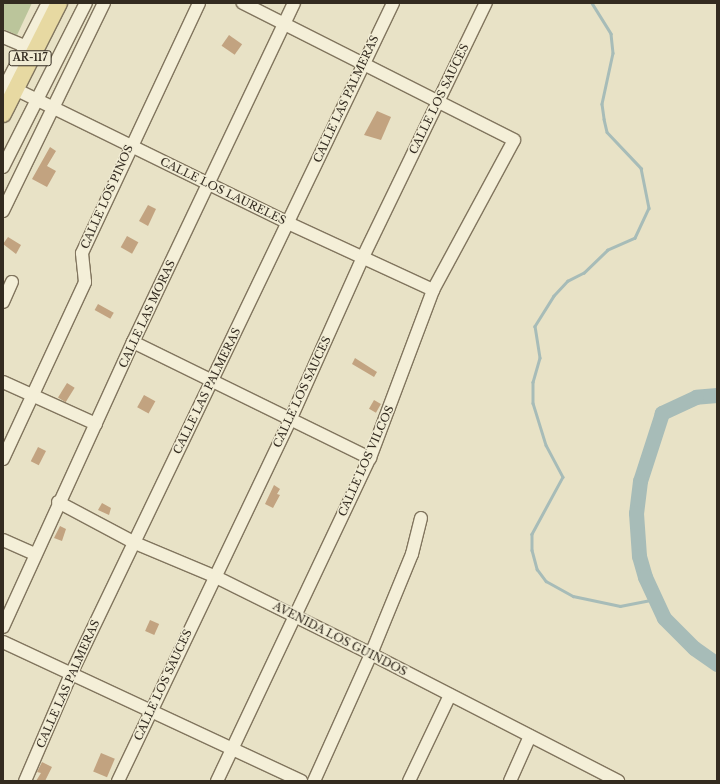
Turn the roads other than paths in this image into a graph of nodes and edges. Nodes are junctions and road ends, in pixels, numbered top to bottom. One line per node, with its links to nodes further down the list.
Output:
1 (48, 3): 12 (street)
2 (59, 3): 12 (main road, AR-117)
3 (86, 3): 15 (street)
4 (104, 3): 17 (street)
5 (199, 3): 19 (street, CALLE LOS PINOS)
6 (243, 3): 10 (street)
7 (294, 3): 10 (street, CALLE LAS MORAS)
8 (393, 3): 13 (street, CALLE LAS PALMERAS)
9 (486, 3): 16 (street, CALLE LOS SAUCES)
10 (285, 23): 13 (street); 21 (street, CALLE LAS MORAS)
11 (3, 37): 12 (street)
12 (30, 49): 14 (main road, AR-117)
13 (363, 62): 16 (street); 23 (street, CALLE LAS PALMERAS)
14 (9, 89): 15 (street, CALLE LOS LAURELES); 18 (main road, AR-117)
15 (37, 100): 17 (street, CALLE LOS LAURELES); 20 (street)
16 (438, 101): 24 (street, CALLE LOS SAUCES); 26 (street, CALLE LOS VILCOS)
17 (54, 107): 19 (street, CALLE LOS LAURELES); 22 (street)
18 (3, 114)
19 (130, 146): 21 (street, CALLE LOS LAURELES); 31 (street, CALLE LOS PINOS)
20 (3, 167)
21 (208, 184): 23 (street, CALLE LOS LAURELES); 28 (street, CALLE LAS MORAS)
22 (3, 211)
23 (288, 223): 24 (street, CALLE LOS LAURELES); 29 (street, CALLE LAS PALMERAS)
24 (363, 257): 26 (street, CALLE LOS LAURELES); 32 (street, CALLE LOS SAUCES)
25 (12, 282): 27 (street)
26 (433, 290): 34 (street, CALLE LOS VILCOS)
27 (3, 302)
28 (133, 342): 29 (street); 33 (street, CALLE LAS MORAS)
29 (213, 379): 32 (street); 39 (street, CALLE LAS PALMERAS)
30 (3, 382): 31 (street)
31 (33, 396): 33 (street); 35 (street, CALLE LOS PINOS)
32 (291, 418): 34 (street); 41 (street, CALLE LOS SAUCES)
33 (96, 424): 36 (street, CALLE LAS MORAS)
34 (370, 458): 42 (street, CALLE LOS VILCOS)
35 (3, 459)
36 (58, 502): 39 (street, AVENIDA LOS GUINDOS); 40 (street, CALLE LAS MORAS)
37 (421, 518): 45 (street)
38 (3, 540): 40 (street)
39 (134, 543): 41 (street, AVENIDA LOS GUINDOS); 46 (street, CALLE LAS PALMERAS)
40 (34, 554): 43 (street, CALLE LAS MORAS)
41 (214, 576): 42 (street, AVENIDA LOS GUINDOS); 48 (street, CALLE LOS SAUCES)
42 (295, 616): 45 (street, AVENIDA LOS GUINDOS); 50 (street, CALLE LOS VILCOS)
43 (3, 626)
44 (3, 642): 46 (street)
45 (371, 654): 47 (street, AVENIDA LOS GUINDOS); 56 (street)
46 (71, 674): 48 (street); 52 (street, CALLE LAS PALMERAS)
47 (450, 695): 49 (street, AVENIDA LOS GUINDOS); 57 (street)
48 (150, 711): 50 (street); 53 (street, CALLE LOS SAUCES)
49 (530, 736): 51 (street, AVENIDA LOS GUINDOS); 58 (street)
50 (233, 749): 54 (street, CALLE LOS VILCOS); 55 (street)
51 (611, 779)
52 (24, 781)
53 (118, 781)
54 (217, 781)
55 (301, 781)
56 (314, 781)
57 (409, 781)
58 (510, 781)

